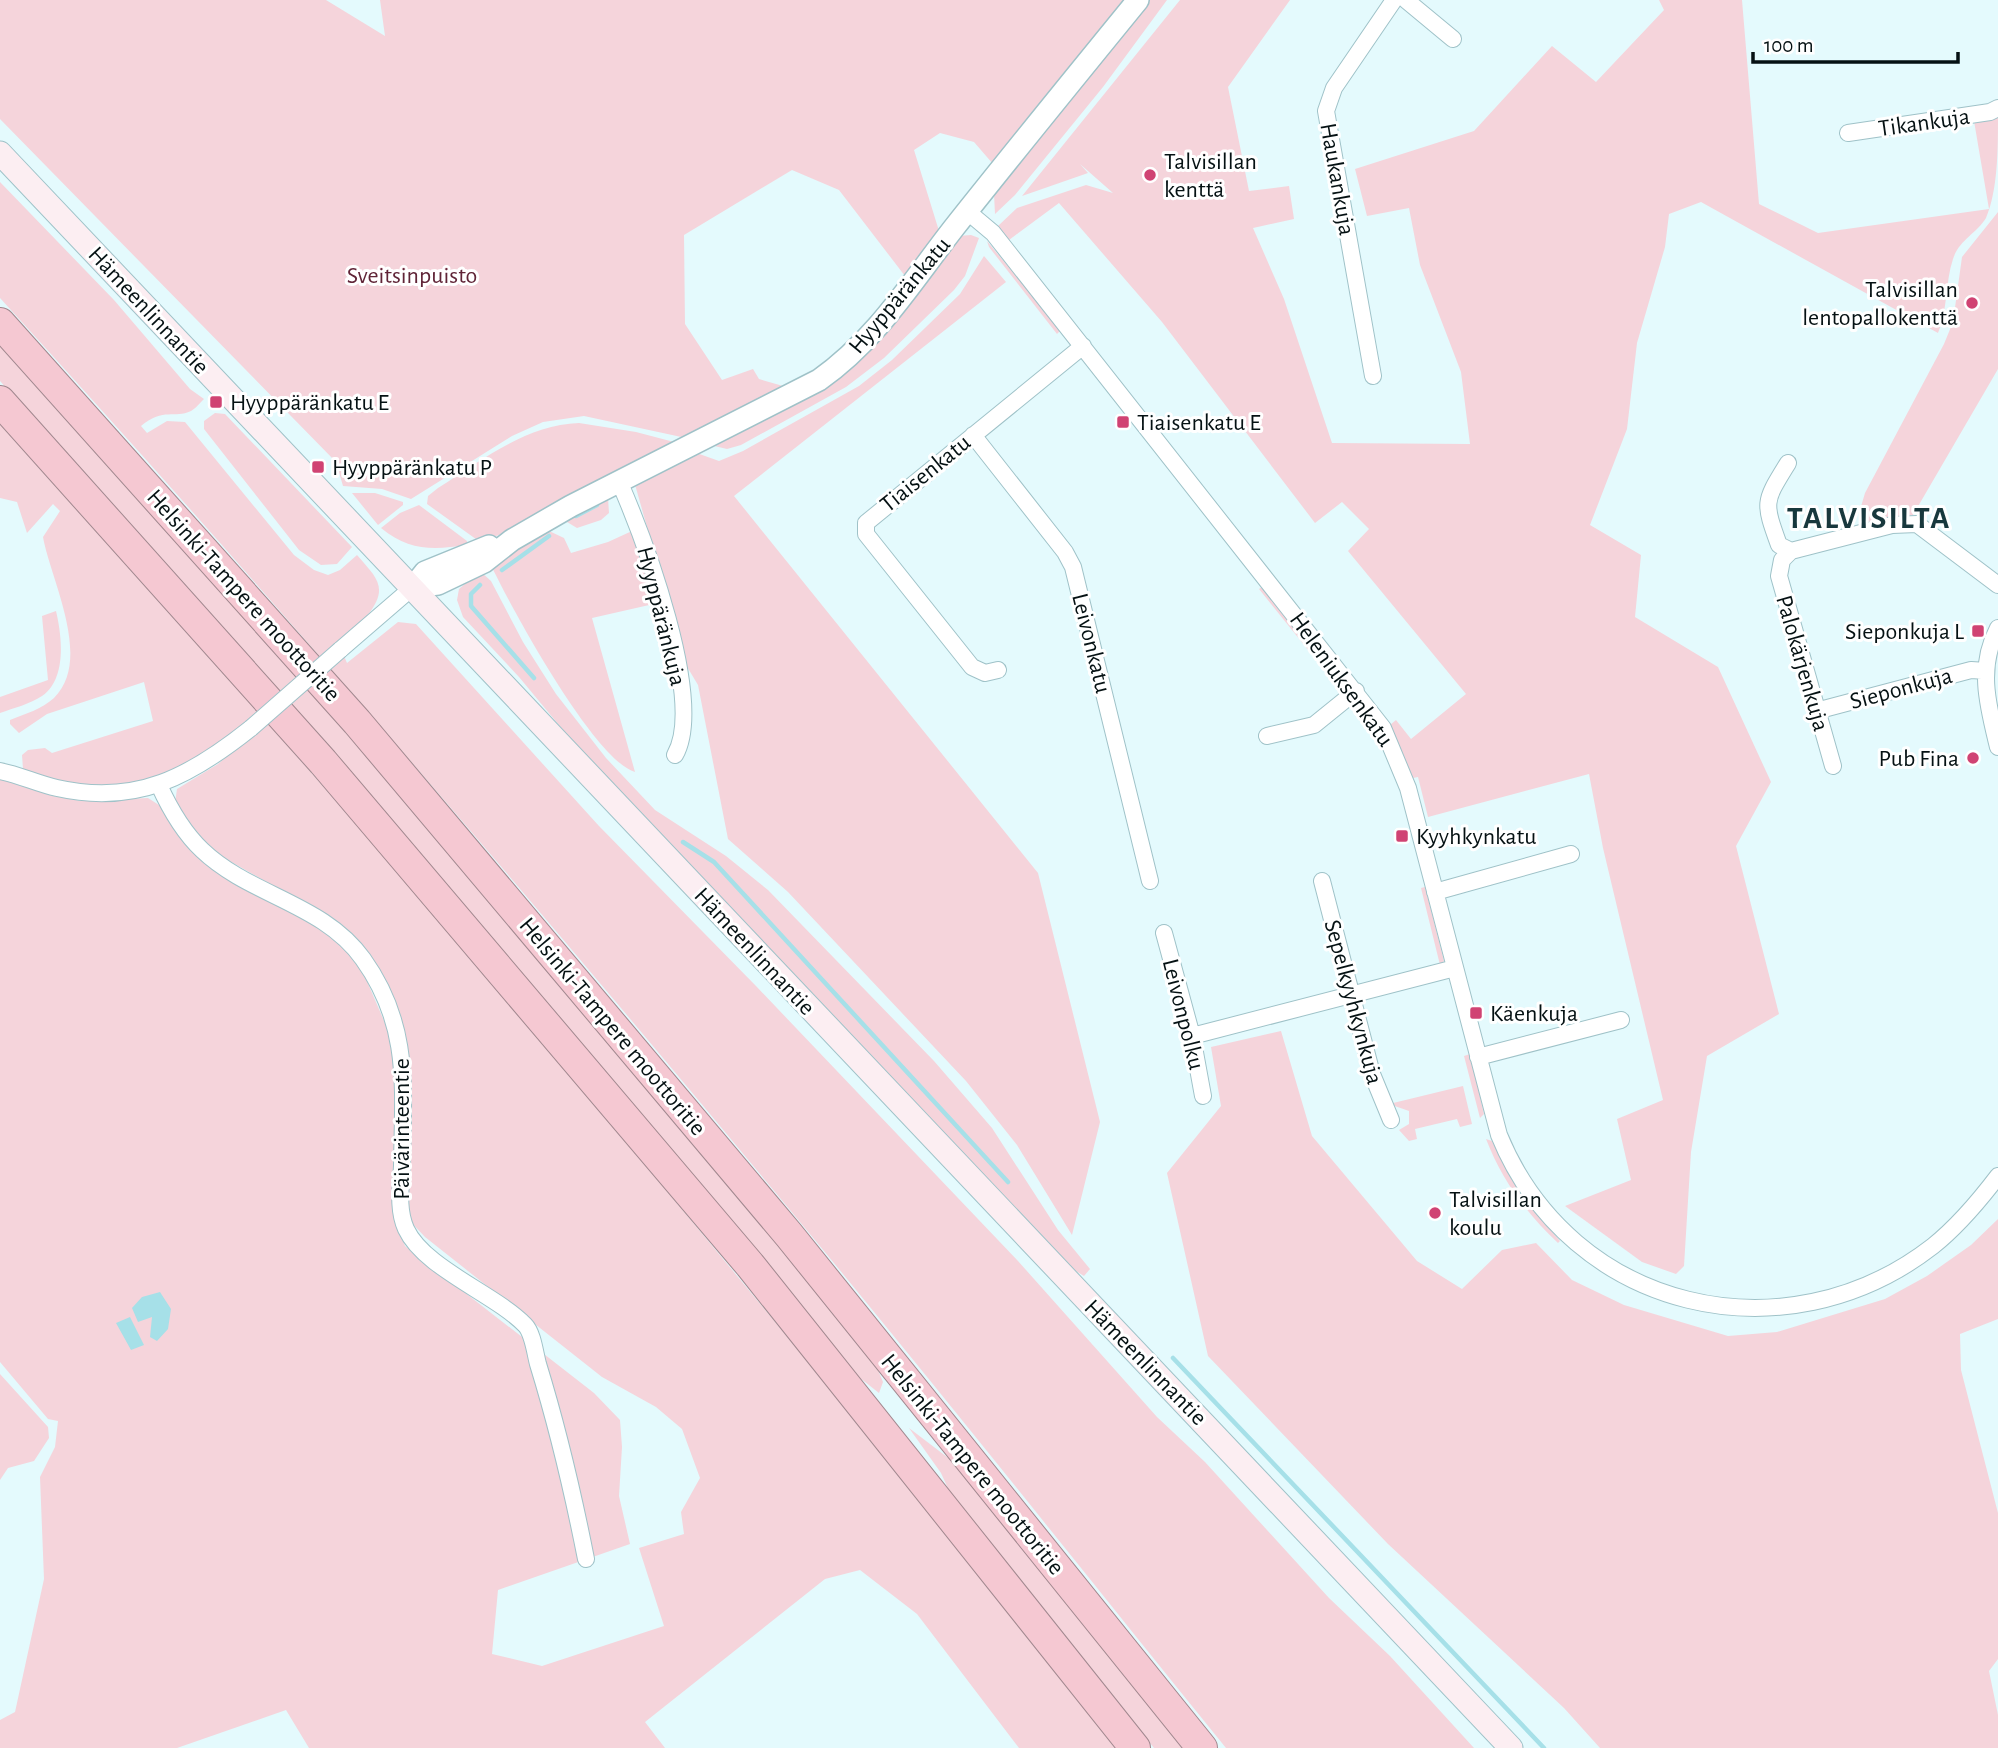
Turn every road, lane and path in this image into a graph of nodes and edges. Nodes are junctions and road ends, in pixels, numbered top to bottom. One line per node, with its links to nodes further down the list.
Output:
1 (1138, 0): 8 (street, Hyyppäränkatu)
2 (1394, 0): 11 (street, Haukankuja)
3 (1406, 0): 4 (street)
4 (1453, 39)
5 (1998, 108): 6 (street, Tikankuja)
6 (1848, 133)
7 (0, 153): 18 (main road, Hämeenlinnantie)
8 (968, 212): 10 (street, Heleniuksenkatu); 15 (street, Hyyppäränkatu)
9 (0, 323): 45 (highway, Helsinki-Tampere moottoritie)
10 (1083, 346): 13 (street, Tiaisenkatu); 22 (street, Heleniuksenkatu)
11 (1373, 376)
12 (0, 401): 44 (highway, Helsinki-Tampere moottoritie)
13 (973, 435): 20 (street, Tiaisenkatu); 31 (street, Leivonkatu)
14 (1788, 463): 16 (street)
15 (619, 481): 18 (street, Hyyppäränkatu); 26 (street, Hyyppäränkuja)
16 (1787, 555): 17 (street); 23 (street, Palokärjenkuja)
17 (1998, 585)
18 (413, 587): 29 (street, bridge); 46 (main road, Hämeenlinnantie)
19 (1998, 628): 21 (street)
20 (998, 670)
21 (1986, 671): 23 (street, Sieponkuja); 25 (street)
22 (1356, 691): 24 (street); 33 (street, Heleniuksenkatu)
23 (1816, 711): 27 (street, Palokärjenkuja)
24 (1266, 736)
25 (1998, 747)
26 (675, 755)
27 (1833, 766)
28 (0, 771): 29 (street)
29 (159, 785): 43 (street, Päivärinteentie)
30 (1571, 854): 33 (street)
31 (1150, 881)
32 (1322, 881): 36 (street, Sepelkyyhkynkuja)
33 (1435, 892): 35 (street, Heleniuksenkatu)
34 (1164, 933): 38 (street, Leivonpolku)
35 (1455, 968): 36 (street); 39 (street, Heleniuksenkatu)
36 (1352, 995): 38 (street); 41 (street, Sepelkyyhkynkuja)
37 (1621, 1020): 39 (street)
38 (1192, 1036): 40 (street, Leivonpolku)
39 (1478, 1058): 42 (street, Heleniuksenkatu)
40 (1203, 1096)
41 (1391, 1120)
42 (1998, 1176)
43 (586, 1559)
44 (1135, 1748)
45 (1202, 1748)
46 (1511, 1748)

